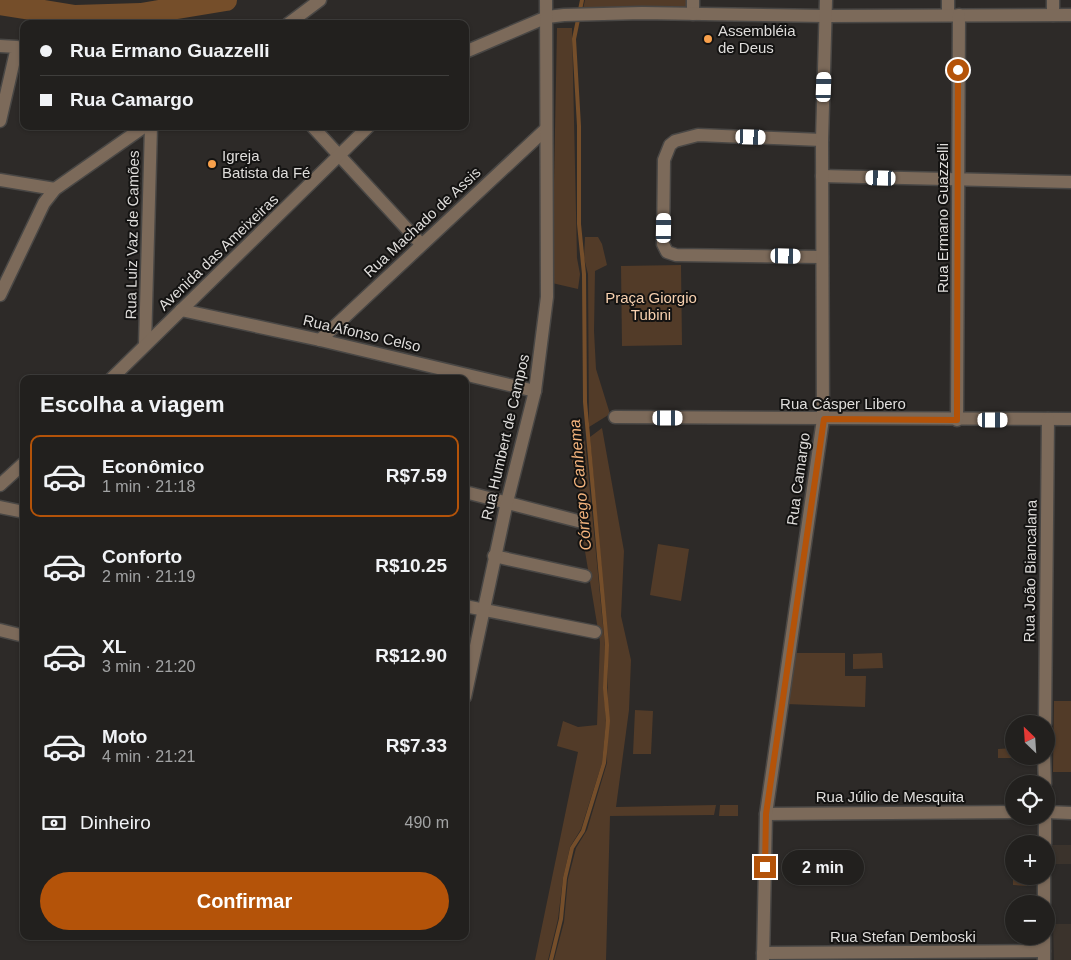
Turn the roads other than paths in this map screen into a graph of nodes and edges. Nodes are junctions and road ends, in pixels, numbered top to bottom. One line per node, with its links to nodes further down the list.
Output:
1 (546, 0): 12 (street, Rua Humbert de Campos)
2 (692, 0): 7 (street)
3 (826, 0): 11 (street, Rua Camargo)
4 (948, 0): 8 (street, Rua Ermano Guazzelli)
5 (1053, 0): 9 (street)
6 (314, 1): 13 (street)
7 (693, 14): 11 (street); 12 (street)
8 (953, 15): 9 (street); 11 (street); 27 (street, Rua Ermano Guazzelli)
9 (1053, 15): 10 (street)
10 (1071, 15)
11 (826, 16): 23 (street, Rua Camargo)
12 (547, 17): 16 (street); 18 (street, Rua Humbert de Campos)
13 (293, 20)
14 (0, 46): 15 (street)
15 (20, 47): 17 (street)
16 (469, 50)
17 (0, 121)
18 (546, 129): 30 (street, Rua Machado de Assis); 40 (street, Rua Humbert de Campos)
19 (139, 130): 29 (street)
20 (151, 130): 36 (street, Rua Luiz Vaz de Camões)
21 (315, 130): 24 (street)
22 (365, 130): 24 (street, Avenida das Ameixeiras)
23 (822, 140): 25 (street, Rua Camargo); 31 (street)
24 (339, 157): 30 (street); 34 (street, Avenida das Ameixeiras)
25 (822, 176): 27 (street); 31 (street, Rua Camargo)
26 (0, 180): 29 (street)
27 (958, 181): 28 (street); 45 (street, Rua Ermano Guazzelli)
28 (1071, 182)
29 (55, 189): 32 (street)
30 (421, 244): 35 (street, Rua Machado de Assis)
31 (822, 257): 42 (street, Rua Camargo)
32 (4, 279): 33 (street)
33 (0, 295)
34 (181, 310): 35 (street, Rua Afonso Celso); 36 (street, Avenida das Ameixeiras)
35 (320, 340): 38 (street, Rua Afonso Celso)
36 (145, 345): 37 (street, Avenida das Ameixeiras)
37 (115, 375)
38 (468, 375)
39 (469, 375): 40 (street, Rua Afonso Celso)
40 (535, 391): 49 (street, Rua Humbert de Campos)
41 (615, 417): 42 (street, Rua Cásper Libero)
42 (824, 419): 45 (street, Rua Cásper Libero); 65 (street, Rua Camargo)
43 (1048, 419): 44 (street, Rua Cásper Libero); 45 (street, Rua Cásper Libero); 61 (street, Rua João Biancalana)
44 (1071, 419)
45 (957, 420)
46 (20, 466): 47 (street)
47 (0, 485)
48 (469, 493): 49 (street)
49 (507, 502): 52 (street); 53 (street, Rua Humbert de Campos)
50 (0, 507): 51 (street)
51 (20, 511)
52 (578, 521)
53 (494, 556): 54 (street); 56 (street, Rua Humbert de Campos)
54 (585, 576)
55 (469, 607): 56 (street)
56 (483, 610): 58 (street); 60 (street, Rua Humbert de Campos)
57 (0, 630): 59 (street)
58 (595, 632)
59 (20, 635)
60 (469, 678)
61 (1044, 715)
62 (1005, 812): 65 (street, Rua Júlio de Mesquita)
63 (1055, 812): 64 (street)
64 (1071, 813)
65 (766, 814): 67 (street, Rua Camargo)
66 (1044, 956): 67 (street, Rua Stefan Demboski)
67 (763, 957)

